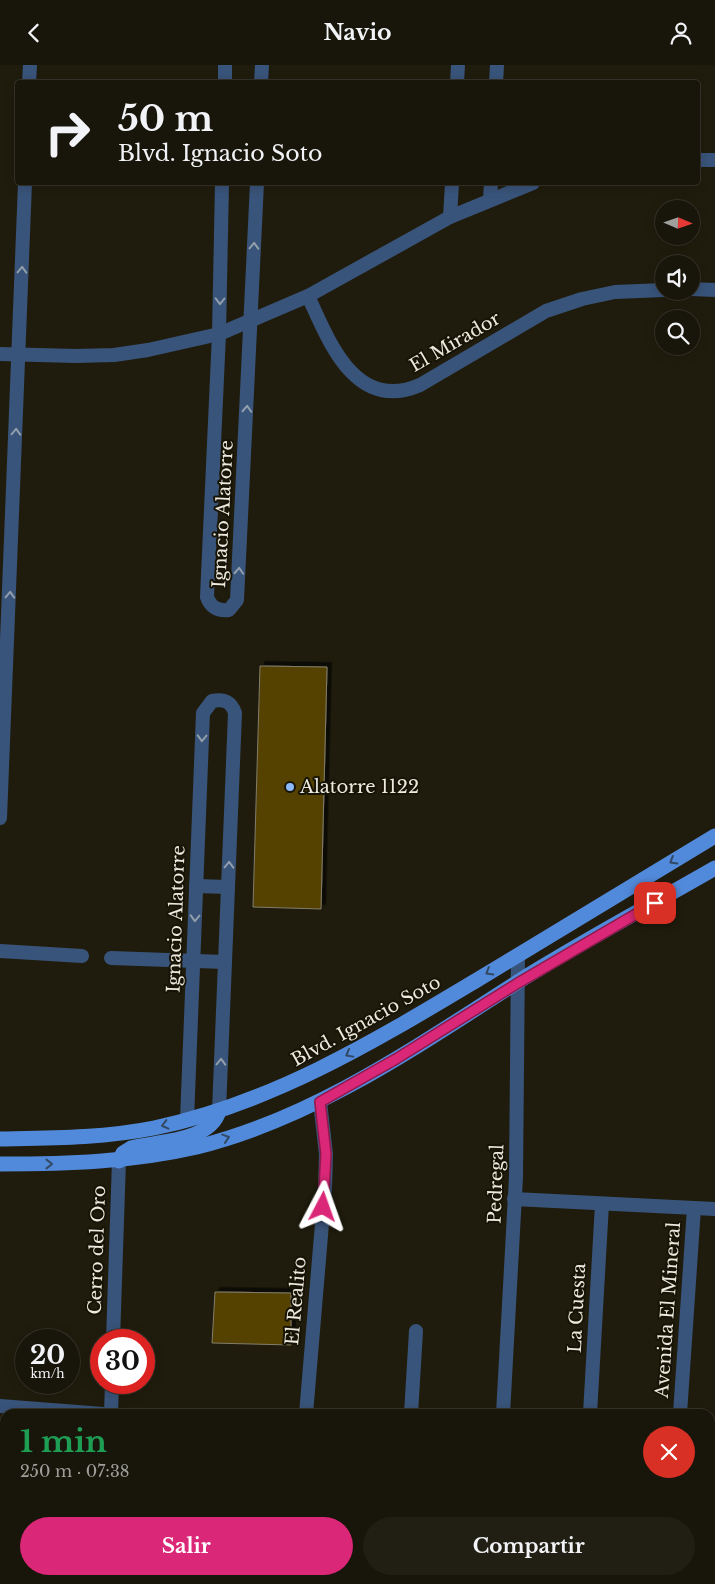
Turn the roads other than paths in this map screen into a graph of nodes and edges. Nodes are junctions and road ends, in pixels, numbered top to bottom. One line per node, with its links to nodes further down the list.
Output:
1 (30, 65): 6 (street)
2 (225, 65): 7 (street)
3 (262, 65): 8 (street)
4 (458, 65): 9 (street)
5 (497, 65): 10 (street)
6 (29, 80)
7 (224, 80)
8 (261, 80)
9 (458, 80)
10 (496, 80)
11 (700, 160): 12 (street)
12 (715, 161)
13 (25, 185): 28 (street, one-way to 13)
14 (222, 185): 26 (street, Ignacio Alatorre, one-way to 26)
15 (257, 185): 25 (street, Ignacio Alatorre, one-way to 15)
16 (452, 185): 20 (street)
17 (491, 185): 19 (street)
18 (528, 185): 19 (street)
19 (490, 199): 20 (street)
20 (450, 217): 24 (street)
21 (700, 289): 23 (street)
22 (655, 290): 24 (street, El Mirador)
23 (715, 290)
24 (308, 296): 25 (street)
25 (251, 322): 26 (street); 26 (street, Ignacio Alatorre, one-way to 25)
26 (219, 334): 28 (street)
27 (0, 354): 28 (street)
28 (19, 355): 29 (street, one-way to 28)
29 (4, 623): 30 (street)
30 (0, 818)
31 (715, 836): 36 (main road, Blvd. Ignacio Soto, one-way to 36)
32 (715, 868): 41 (main road)
33 (196, 886): 34 (street); 34 (street, Ignacio Alatorre, one-way to 33); 39 (street, Ignacio Alatorre, one-way to 39)
34 (228, 887): 40 (street, Ignacio Alatorre)
35 (0, 951): 37 (street)
36 (518, 955): 41 (street, Pedregal); 43 (main road, Blvd. Ignacio Soto, one-way to 43)
37 (82, 956)
38 (111, 958): 39 (street)
39 (194, 961): 40 (street); 44 (street, Ignacio Alatorre)
40 (225, 962): 43 (street, Ignacio Alatorre, one-way to 40)
41 (518, 983): 42 (main road); 48 (street, Pedregal)
42 (320, 1102): 46 (main road, one-way to 42); 58 (street, El Realito)
43 (220, 1111): 44 (main road, Blvd. Ignacio Soto); 46 (main road)
44 (187, 1120): 45 (main road, Blvd. Ignacio Soto, one-way to 45)
45 (0, 1139)
46 (119, 1161): 47 (main road, one-way to 46); 52 (street, Cerro del Oro)
47 (0, 1164)
48 (514, 1199): 49 (street); 60 (street, Pedregal)
49 (602, 1204): 50 (street); 61 (street, La Cuesta)
50 (694, 1208): 51 (street); 62 (street, Avenida El Mineral)
51 (715, 1209)
52 (113, 1329)
53 (416, 1331): 59 (street)
54 (112, 1394): 57 (street)
55 (0, 1406): 56 (street)
56 (39, 1409)
57 (111, 1409)
58 (306, 1409)
59 (411, 1409)
60 (503, 1409)
61 (590, 1409)
62 (680, 1409)

